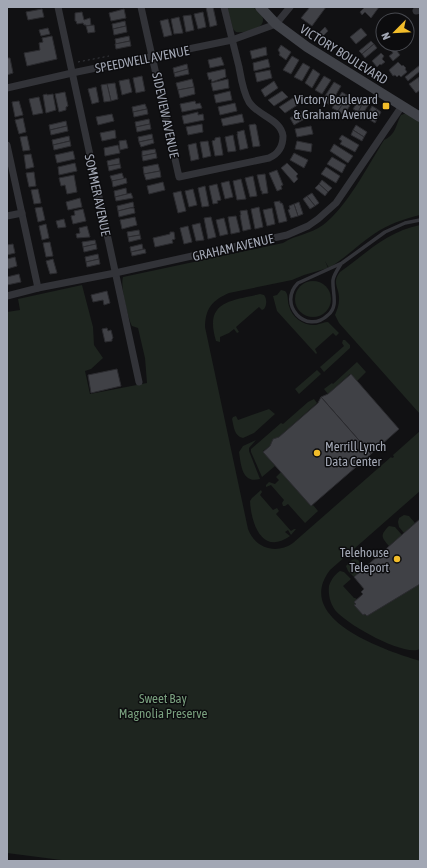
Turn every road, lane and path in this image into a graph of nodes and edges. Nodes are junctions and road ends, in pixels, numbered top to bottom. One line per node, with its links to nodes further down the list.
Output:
1 (58, 7): 11 (street, SOMMER AVENUE)
2 (141, 7): 9 (street, SIDEVIEW AVENUE)
3 (224, 7): 7 (street)
4 (260, 7): 6 (main road, VICTORY BOULEVARD)
5 (290, 7): 6 (street)
6 (276, 24): 7 (street, SPEEDWELL AVENUE); 13 (main road, VICTORY BOULEVARD)
7 (232, 40): 9 (street, SPEEDWELL AVENUE); 9 (street, SIDEVIEW AVENUE)
8 (109, 56): 10 (path)
9 (153, 57): 11 (street, SPEEDWELL AVENUE)
10 (78, 63)
11 (72, 73): 12 (street, SPEEDWELL AVENUE); 20 (street, SOMMER AVENUE)
12 (7, 88)
13 (402, 106): 14 (main road, VICTORY BOULEVARD); 20 (street, GRAHAM AVENUE)
14 (420, 117)
15 (7, 145): 16 (street)
16 (22, 213): 17 (street); 21 (street)
17 (7, 216)
18 (420, 220): 19 (lane)
19 (341, 264): 19 (lane)
20 (115, 273): 21 (street, GRAHAM AVENUE); 23 (street, SOMMER AVENUE)
21 (38, 288): 22 (street, GRAHAM AVENUE)
22 (7, 296)
23 (139, 382)

